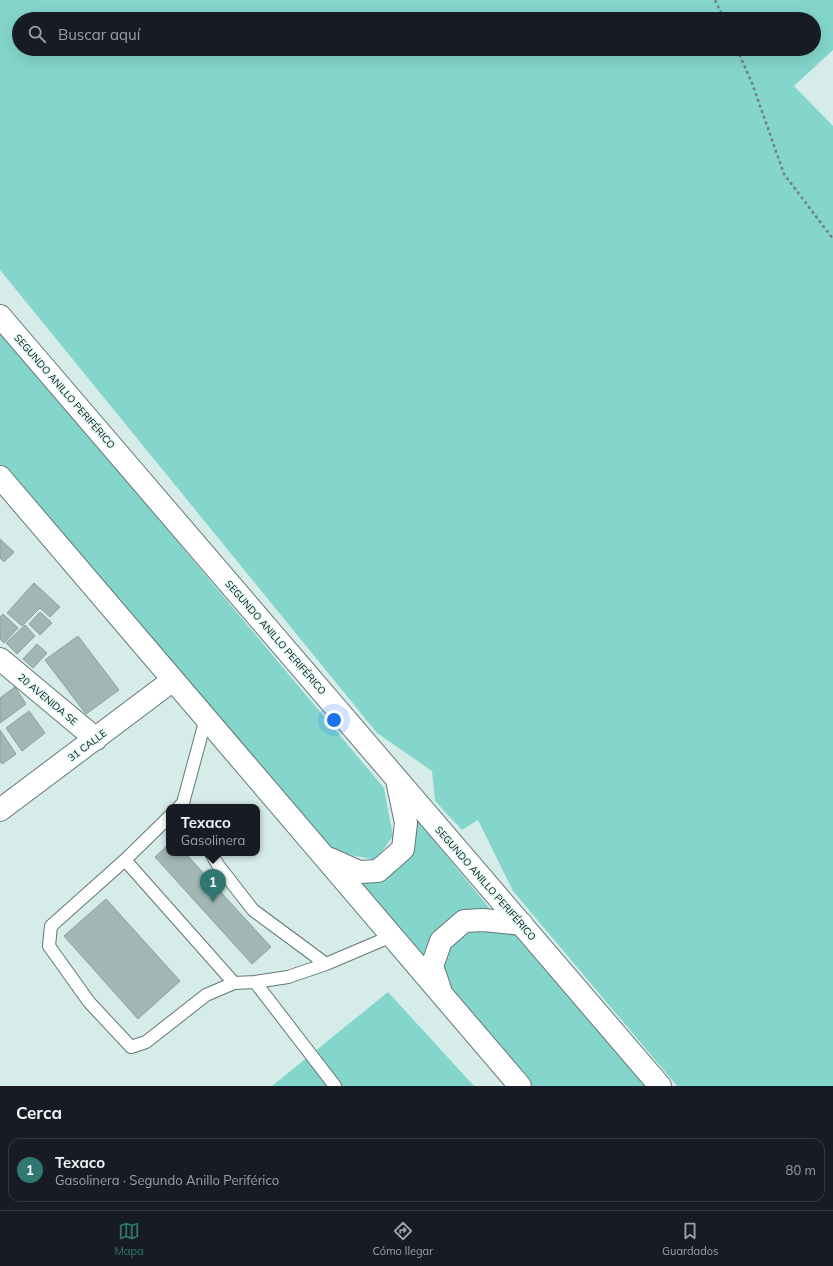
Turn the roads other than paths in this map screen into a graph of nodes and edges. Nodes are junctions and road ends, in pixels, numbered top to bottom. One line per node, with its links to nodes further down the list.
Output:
1 (0, 316): 7 (main road, SEGUNDO ANILLO PERIFÉRICO)
2 (0, 477): 4 (main road)
3 (1, 660): 6 (main road, 20 AVENIDA SE)
4 (173, 680): 5 (main road); 6 (main road, 31 CALLE)
5 (206, 718): 8 (lane); 12 (main road)
6 (96, 739): 9 (main road, 31 CALLE)
7 (397, 779): 12 (main road); 14 (main road, SEGUNDO ANILLO PERIFÉRICO)
8 (183, 804)
9 (0, 810)
10 (166, 820): 13 (lane)
11 (213, 856): 16 (lane)
12 (324, 856): 15 (main road)
13 (125, 860): 18 (lane); 18 (lane)
14 (522, 924): 19 (main road); 22 (main road, SEGUNDO ANILLO PERIFÉRICO)
15 (392, 936): 16 (lane); 19 (main road)
16 (326, 964): 17 (lane)
17 (255, 982): 18 (lane); 20 (lane)
18 (234, 983)
19 (441, 993): 21 (main road)
20 (336, 1086)
21 (520, 1086)
22 (660, 1086)

